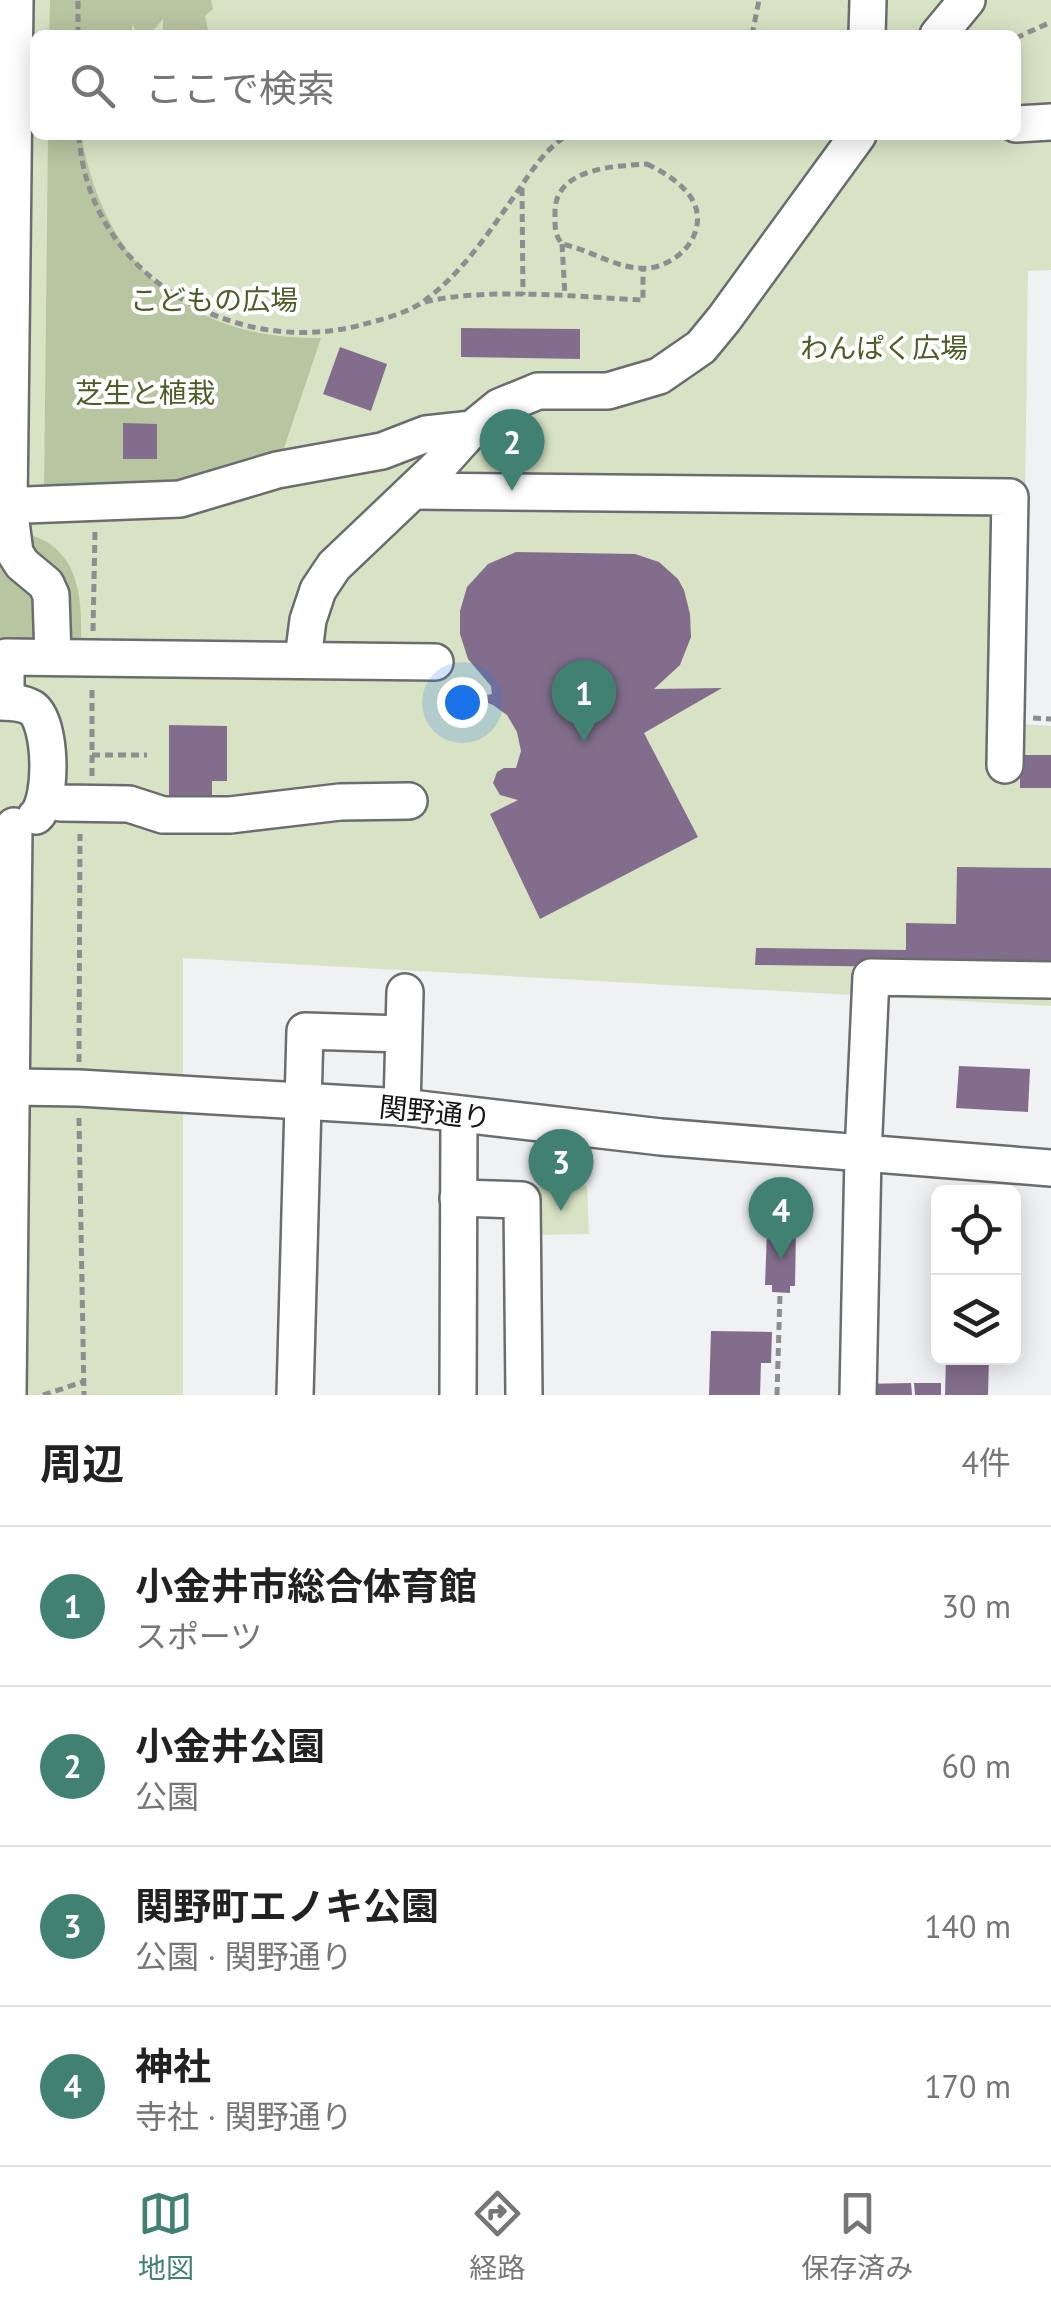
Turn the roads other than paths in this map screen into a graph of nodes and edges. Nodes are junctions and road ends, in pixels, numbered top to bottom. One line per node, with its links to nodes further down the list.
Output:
1 (14, 0): 11 (street)
2 (868, 0): 4 (street)
3 (966, 0): 5 (street)
4 (867, 30)
5 (942, 30)
6 (1051, 122): 7 (street)
7 (1021, 124)
8 (854, 140): 9 (street)
9 (472, 430): 10 (street); 11 (street)
10 (413, 491): 13 (street); 16 (street)
11 (5, 506): 12 (street)
12 (53, 656): 13 (street); 15 (street)
13 (303, 659): 14 (street)
14 (435, 662)
15 (3, 702): 17 (street)
16 (1005, 764)
17 (46, 800): 18 (street); 19 (street)
18 (409, 801)
19 (7, 826): 23 (street)
20 (1051, 980): 27 (street)
21 (405, 992): 22 (street)
22 (403, 1034): 24 (street); 25 (street)
23 (6, 1092): 24 (street, 関野通り); 30 (street)
24 (305, 1101): 25 (street, 関野通り); 31 (street)
25 (402, 1107): 26 (street, 関野通り)
26 (459, 1115): 27 (street, 関野通り); 29 (street)
27 (862, 1155): 28 (street, 関野通り); 34 (street)
28 (1051, 1168)
29 (458, 1198): 32 (street); 33 (street)
30 (8, 1395)
31 (294, 1395)
32 (458, 1395)
33 (524, 1395)
34 (858, 1395)

